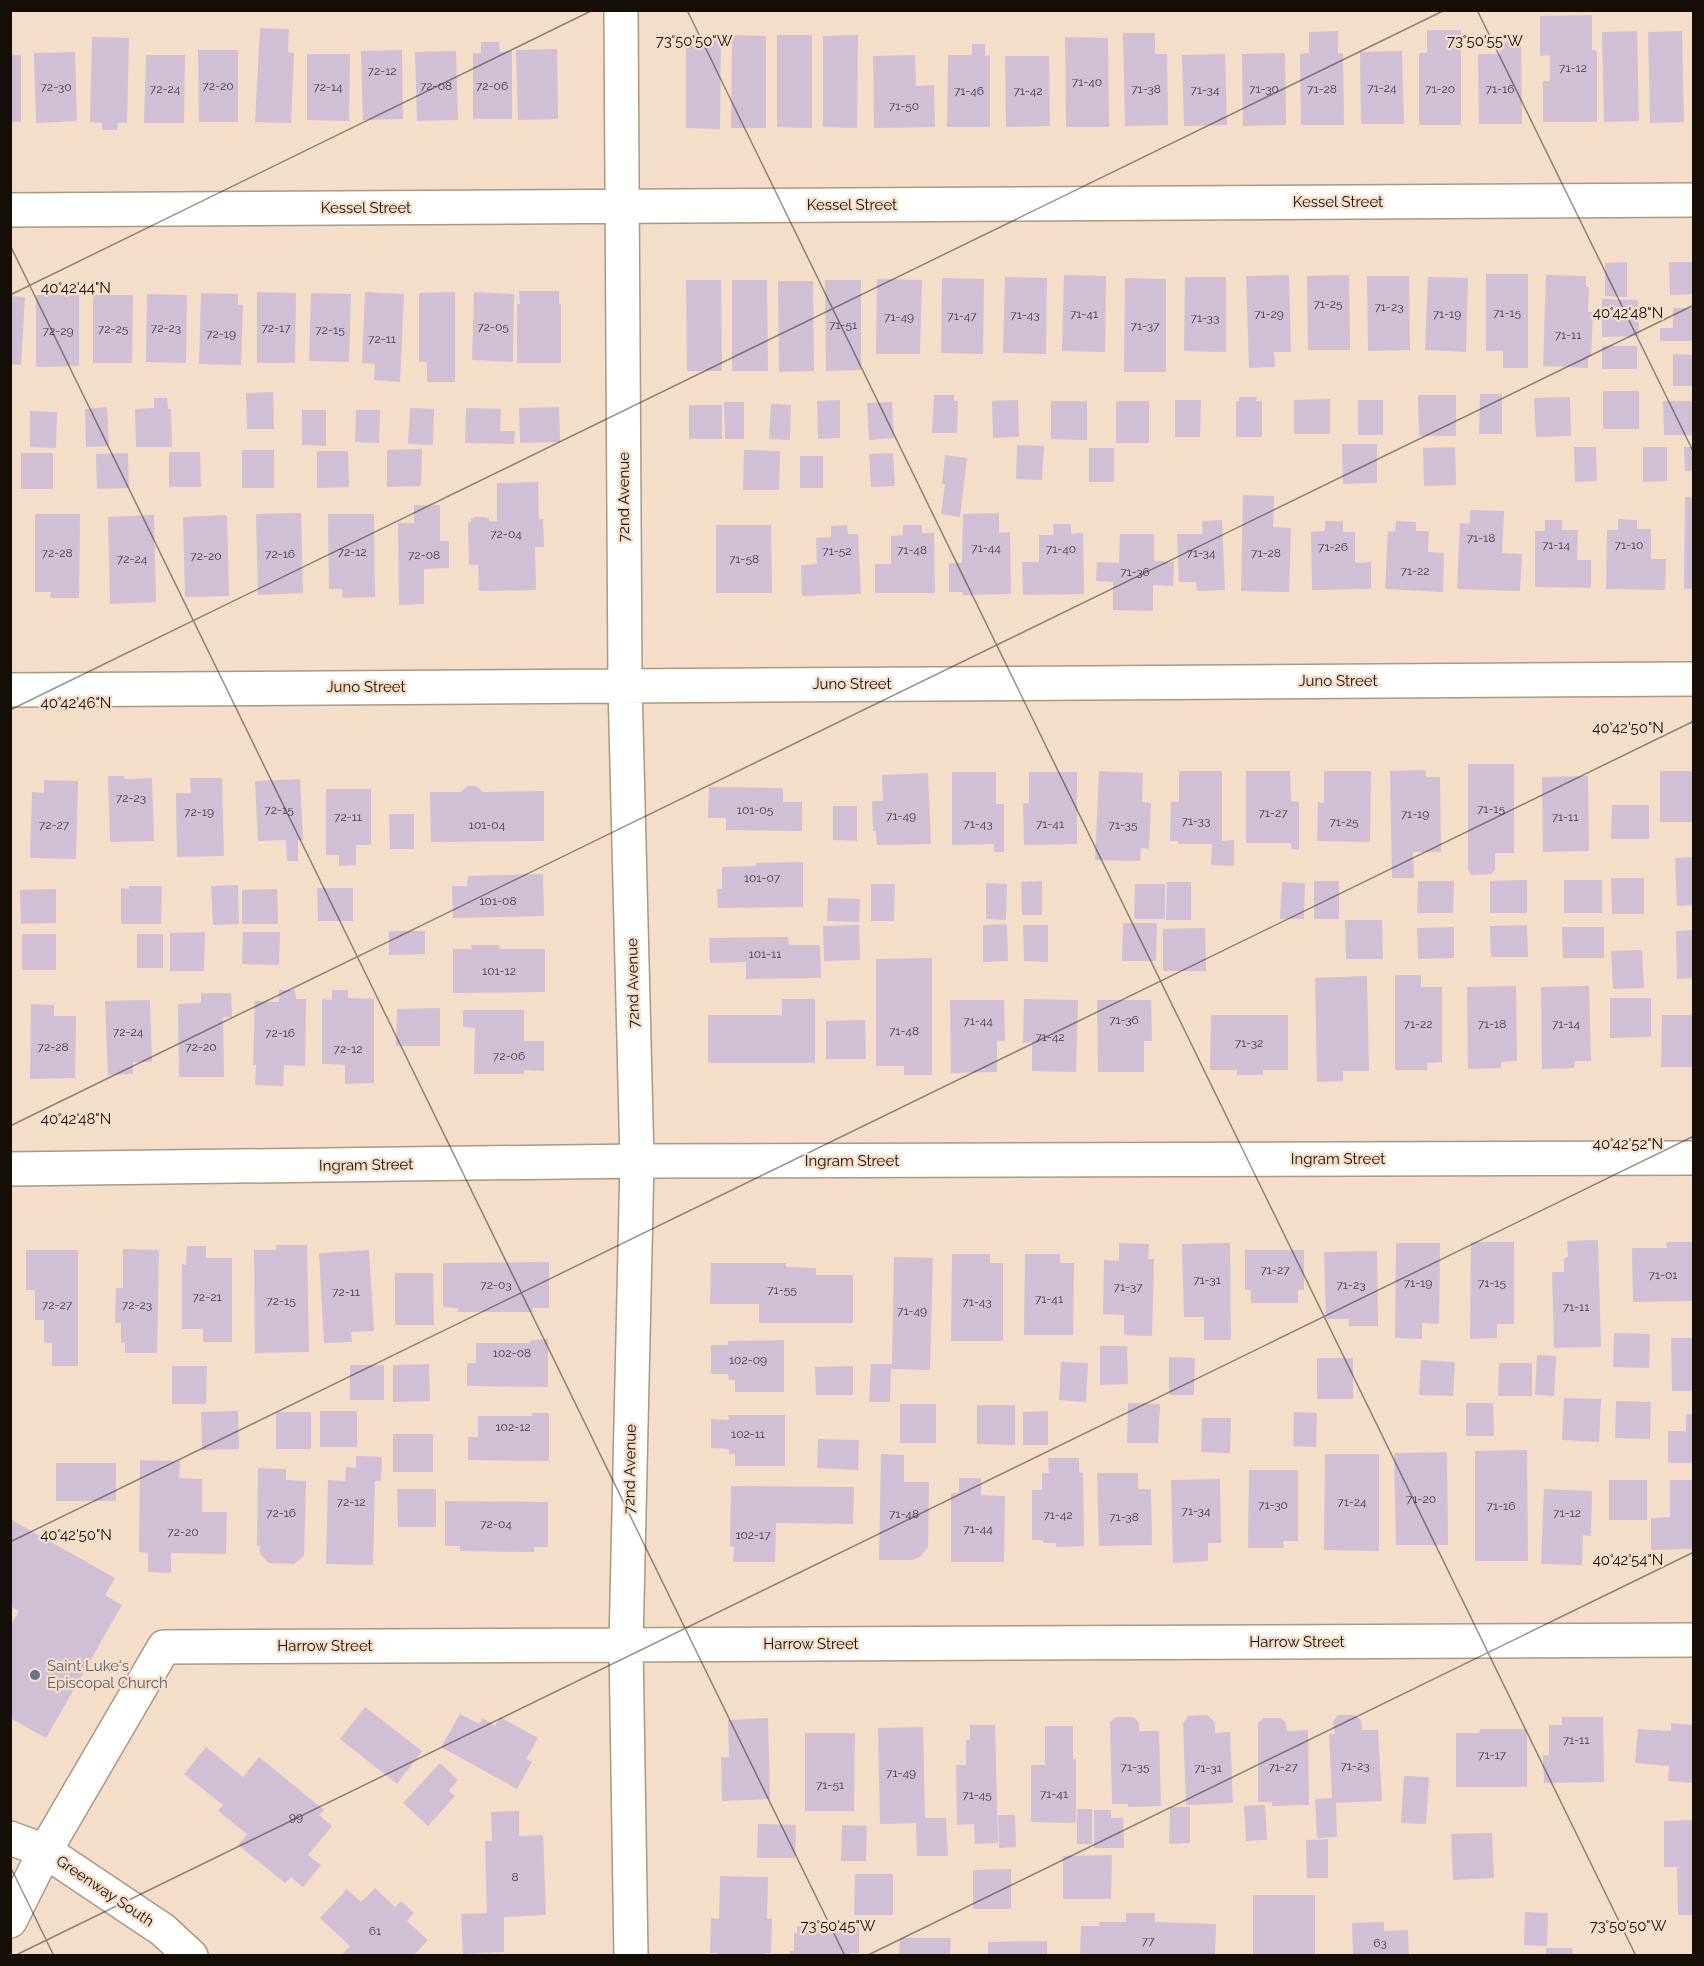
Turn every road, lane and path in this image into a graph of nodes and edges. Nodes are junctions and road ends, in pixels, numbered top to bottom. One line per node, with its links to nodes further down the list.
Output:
1 (621, 10): 3 (street, 72nd Avenue)
2 (1694, 200): 3 (street, Kessel Street)
3 (623, 206): 4 (street, Kessel Street); 6 (street, 72nd Avenue)
4 (10, 210)
5 (1694, 679): 6 (street, Juno Street)
6 (625, 685): 7 (street, Juno Street); 9 (street, 72nd Avenue)
7 (10, 690)
8 (1694, 1158): 9 (street, Ingram Street)
9 (637, 1161): 10 (street, Ingram Street); 12 (street, 72nd Avenue)
10 (10, 1169)
11 (1694, 1640): 12 (street, Harrow Street)
12 (626, 1645): 14 (street, Harrow Street); 17 (street, 72nd Avenue)
13 (10, 1838): 14 (street, Greenway South)
14 (45, 1851): 15 (street); 16 (street, Greenway South)
15 (10, 1921)
16 (191, 1956)
17 (631, 1956)

